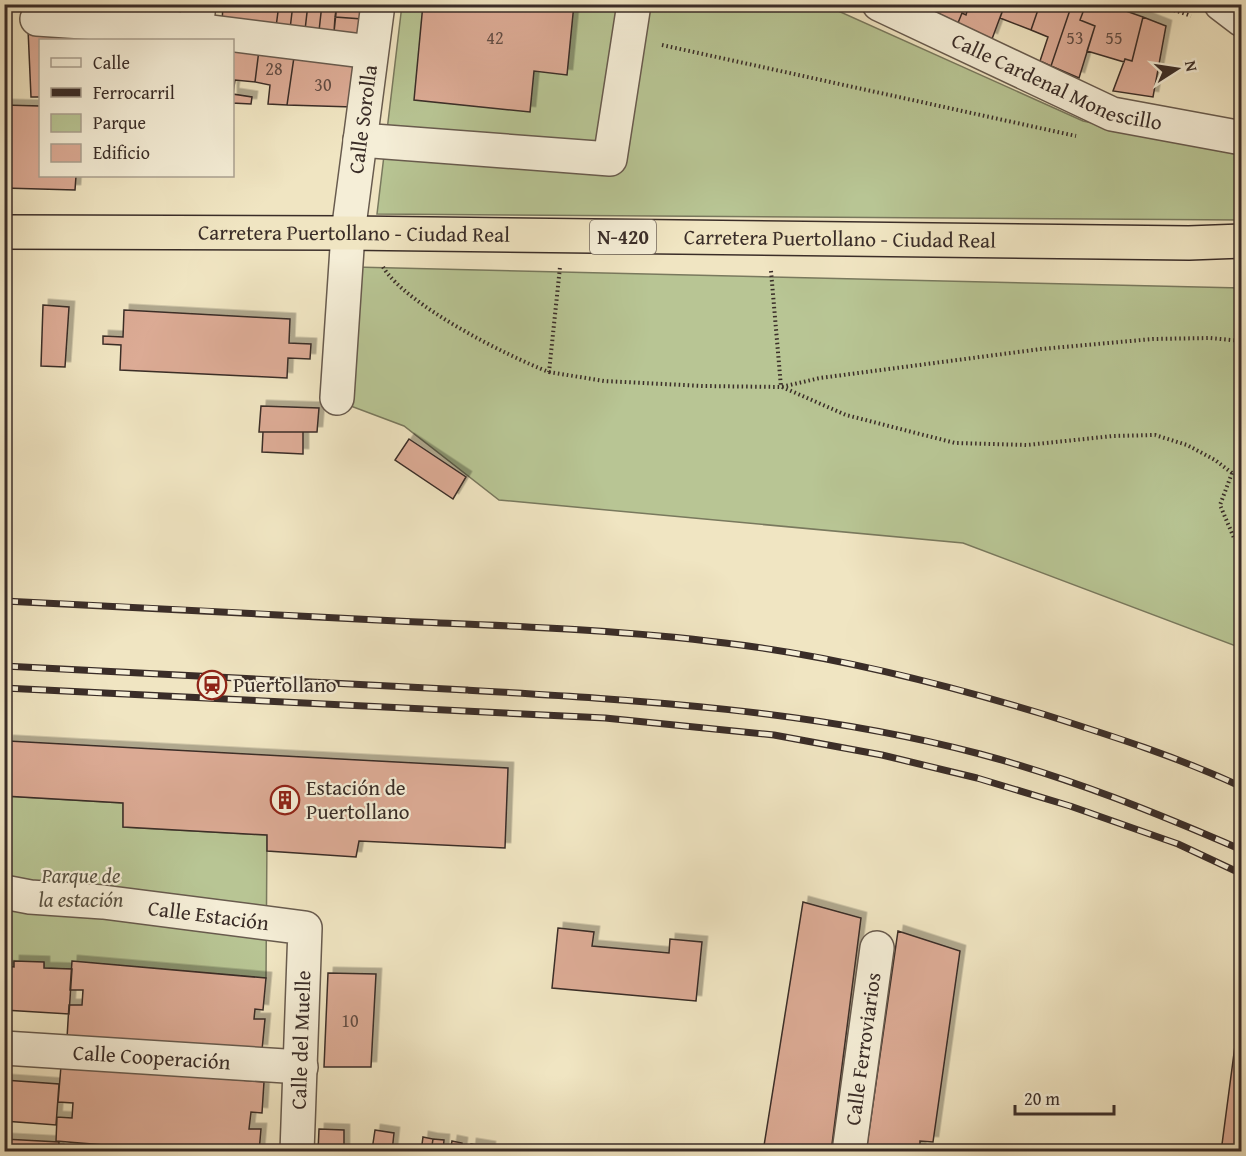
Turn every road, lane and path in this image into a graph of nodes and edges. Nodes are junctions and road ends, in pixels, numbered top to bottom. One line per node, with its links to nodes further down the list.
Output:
1 (378, 4): 10 (street, Calle Sorolla)
2 (634, 4): 9 (street)
3 (879, 4): 12 (street, Calle Cardenal Monescillo)
4 (1221, 4): 8 (street)
5 (143, 15): 6 (street); 7 (street)
6 (197, 17): 10 (street)
7 (37, 19)
8 (1242, 20)
9 (629, 38): 11 (path); 13 (street)
10 (371, 52): 13 (street, Calle Sorolla)
11 (1084, 138)
12 (1242, 138)
13 (360, 140): 15 (street, Calle Sorolla)
14 (4, 232): 15 (highway, Carretera Puertollano - Ciudad Real / N-420)
15 (348, 233): 16 (highway, Carretera Puertollano - Ciudad Real / N-420); 23 (street, Calle Sorolla)
16 (1242, 241)
17 (770, 260): 22 (path)
18 (379, 261): 21 (path)
19 (559, 272): 21 (path)
20 (1242, 341): 22 (path)
21 (549, 372): 22 (path)
22 (781, 387): 24 (path)
23 (337, 398)
24 (1232, 474): 25 (path); 26 (path)
25 (1242, 476)
26 (1242, 539)
27 (4, 892): 28 (street, Calle Estación)
28 (305, 928): 31 (street, Calle del Muelle)
29 (877, 948): 33 (street, Calle Ferroviarios)
30 (4, 1048): 31 (street, Calle Cooperación)
31 (301, 1066): 32 (street, Calle del Muelle)
32 (297, 1152)
33 (849, 1152)

